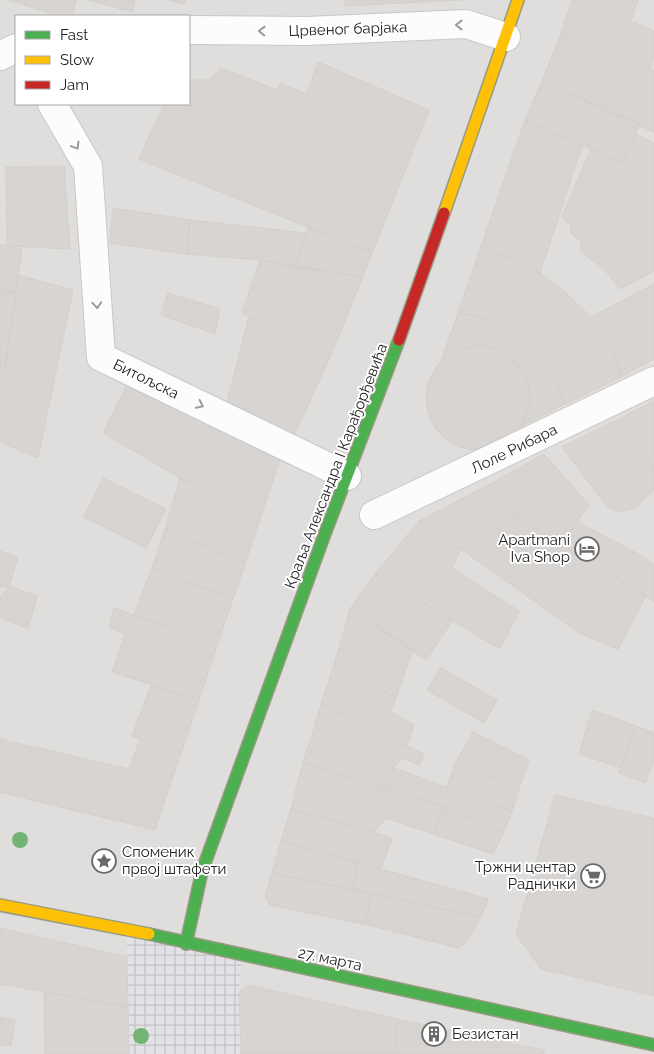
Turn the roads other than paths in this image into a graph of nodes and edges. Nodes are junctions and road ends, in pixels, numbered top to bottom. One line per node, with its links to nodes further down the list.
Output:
1 (518, 0): 3 (street, Краља Александра I Карађорђевића)
2 (190, 30): 3 (street, Црвеног барјака, one-way to 2)
3 (506, 37): 8 (street, Краља Александра I Карађорђевића)
4 (15, 48): 5 (street)
5 (0, 56)
6 (53, 105): 8 (street, Битољска, one-way to 8)
7 (654, 381): 9 (street, Лоле Рибара)
8 (347, 476): 11 (street, Краља Александра I Карађорђевића)
9 (374, 515)
10 (0, 904): 11 (street, 27. марта)
11 (186, 944): 12 (street, 27. марта)
12 (654, 1046)

